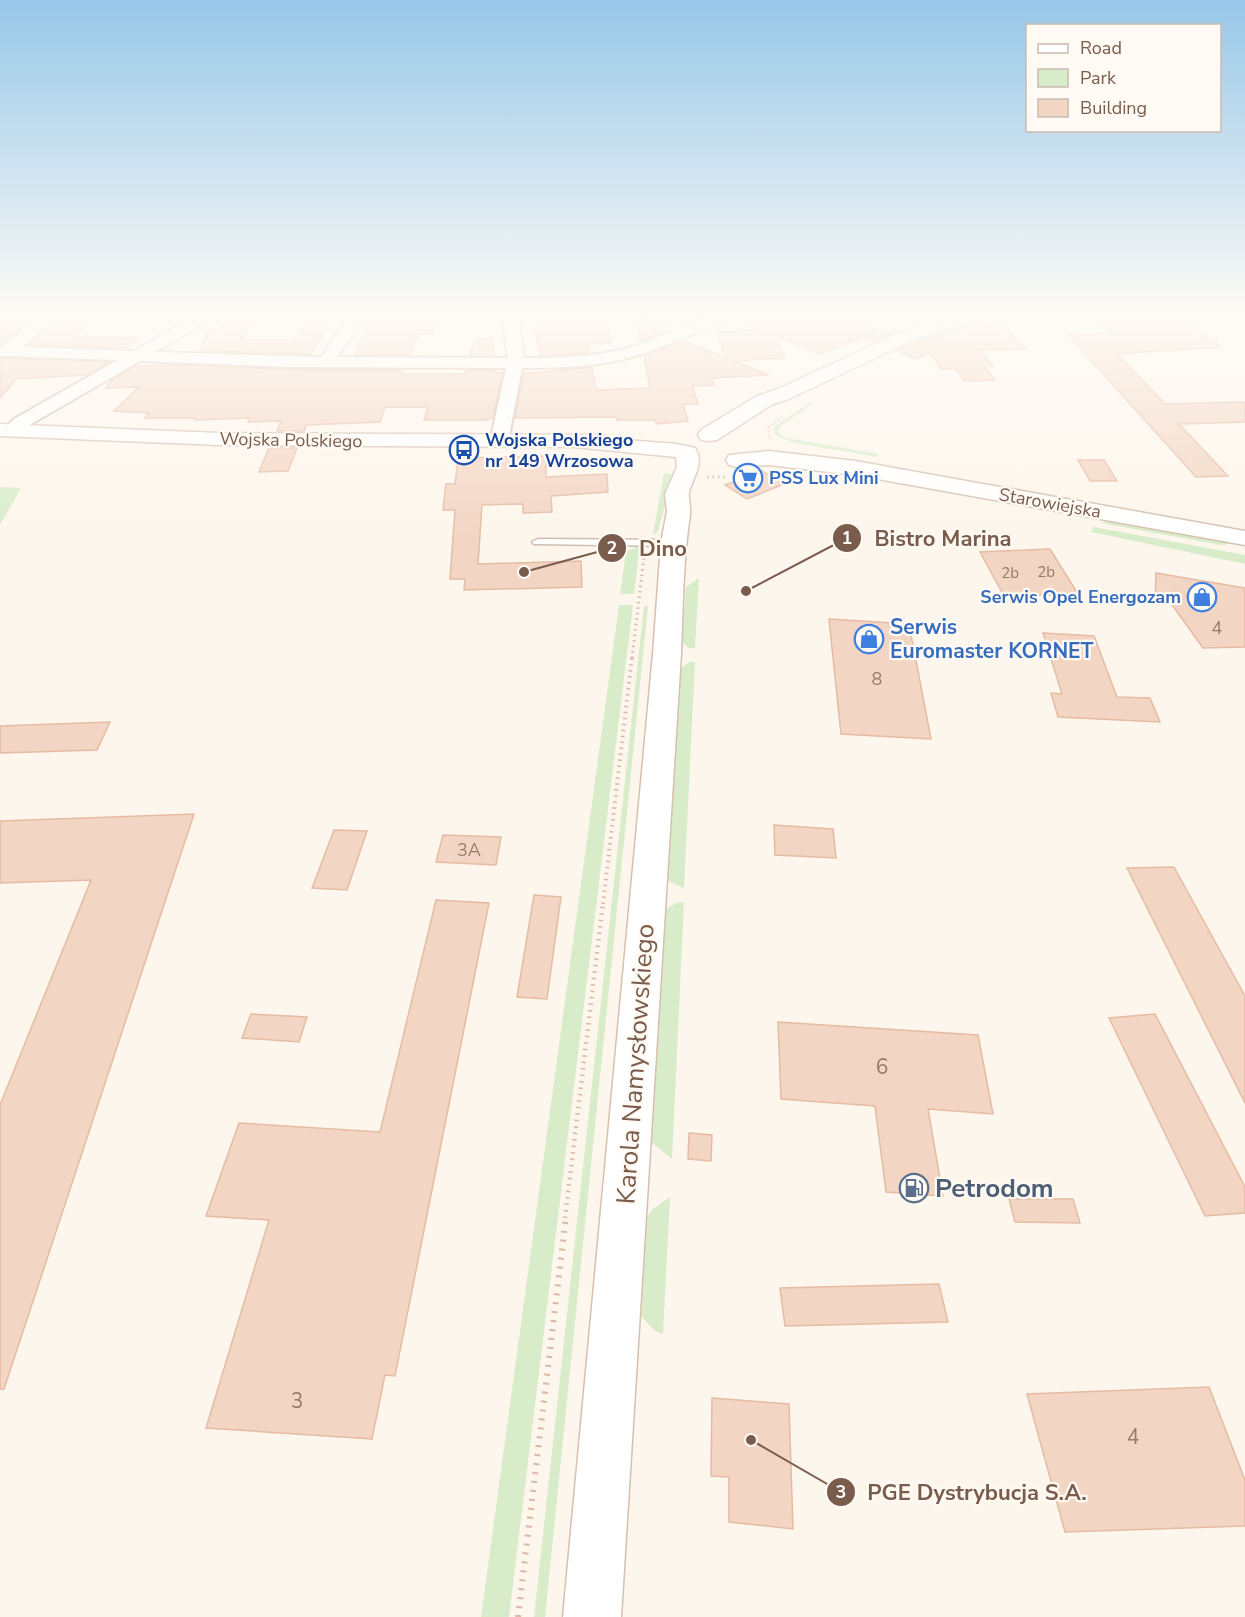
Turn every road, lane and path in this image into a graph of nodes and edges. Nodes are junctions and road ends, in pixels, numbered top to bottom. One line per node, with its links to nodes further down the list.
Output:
1 (84, 387): 5 (street)
2 (511, 387): 7 (street)
3 (798, 387): 4 (street)
4 (784, 394): 6 (street); 8 (street)
5 (6, 430): 7 (street, Wojska Polskiego)
6 (710, 435): 8 (street); 8 (street)
7 (499, 442): 8 (street, Wojska Polskiego)
8 (717, 456): 9 (street); 10 (street, Starowiejska)
9 (666, 532): 11 (lane); 12 (path); 13 (street, Karola Namysłowskiego)
10 (1245, 538)
11 (538, 542)
12 (518, 1617)
13 (592, 1617)

